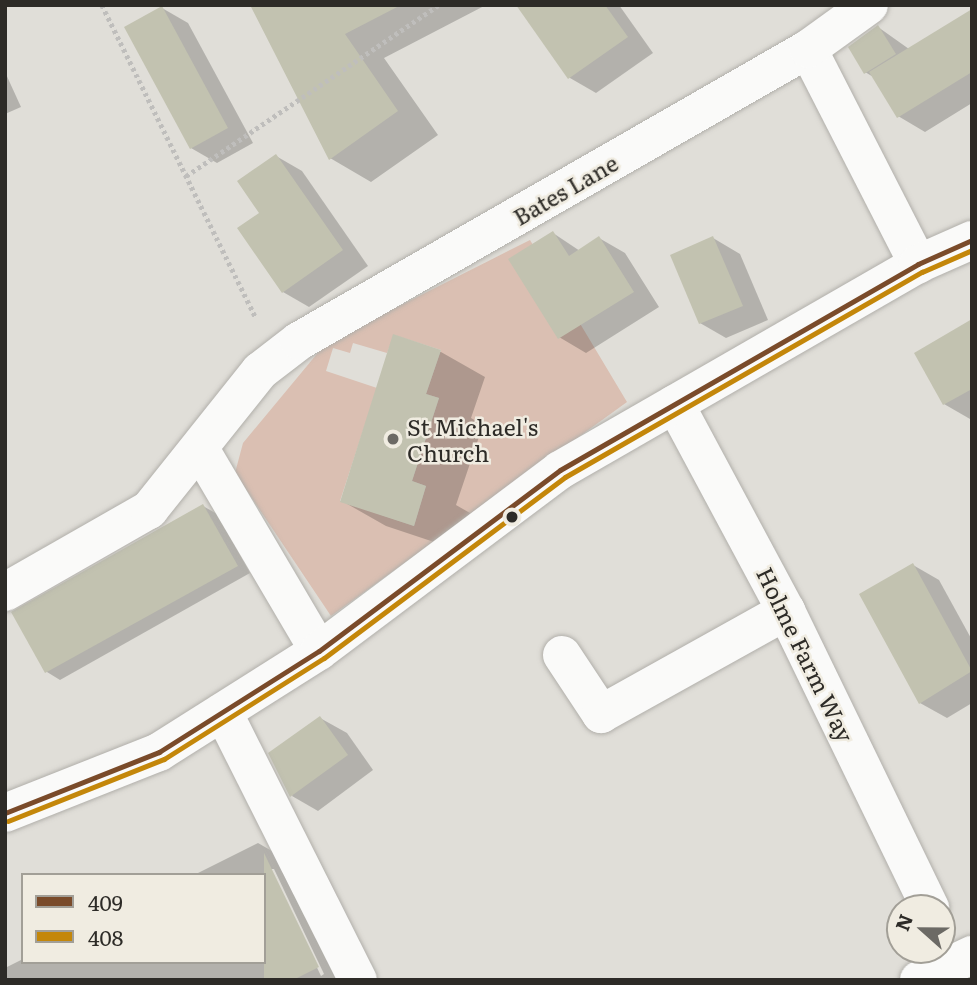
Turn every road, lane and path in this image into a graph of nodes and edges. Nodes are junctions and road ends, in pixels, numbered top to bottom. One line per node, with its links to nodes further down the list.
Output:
1 (102, 5): 5 (path)
2 (439, 5): 5 (path)
3 (869, 5): 4 (street, Bates Lane)
4 (808, 49): 7 (street); 8 (street, Bates Lane)
5 (186, 176): 8 (path)
6 (972, 240): 7 (street)
7 (918, 264): 9 (street)
8 (260, 371): 10 (street, Bates Lane)
9 (675, 404): 12 (street, Holme Farm Way); 13 (street)
10 (200, 449): 11 (street, Bates Lane); 13 (street)
11 (5, 592)
12 (786, 611): 14 (street); 17 (street, Holme Farm Way)
13 (319, 651): 15 (street)
14 (562, 655)
15 (223, 712): 16 (street); 20 (street)
16 (5, 813)
17 (923, 894)
18 (972, 955): 19 (street)
19 (928, 971)
20 (358, 980)

